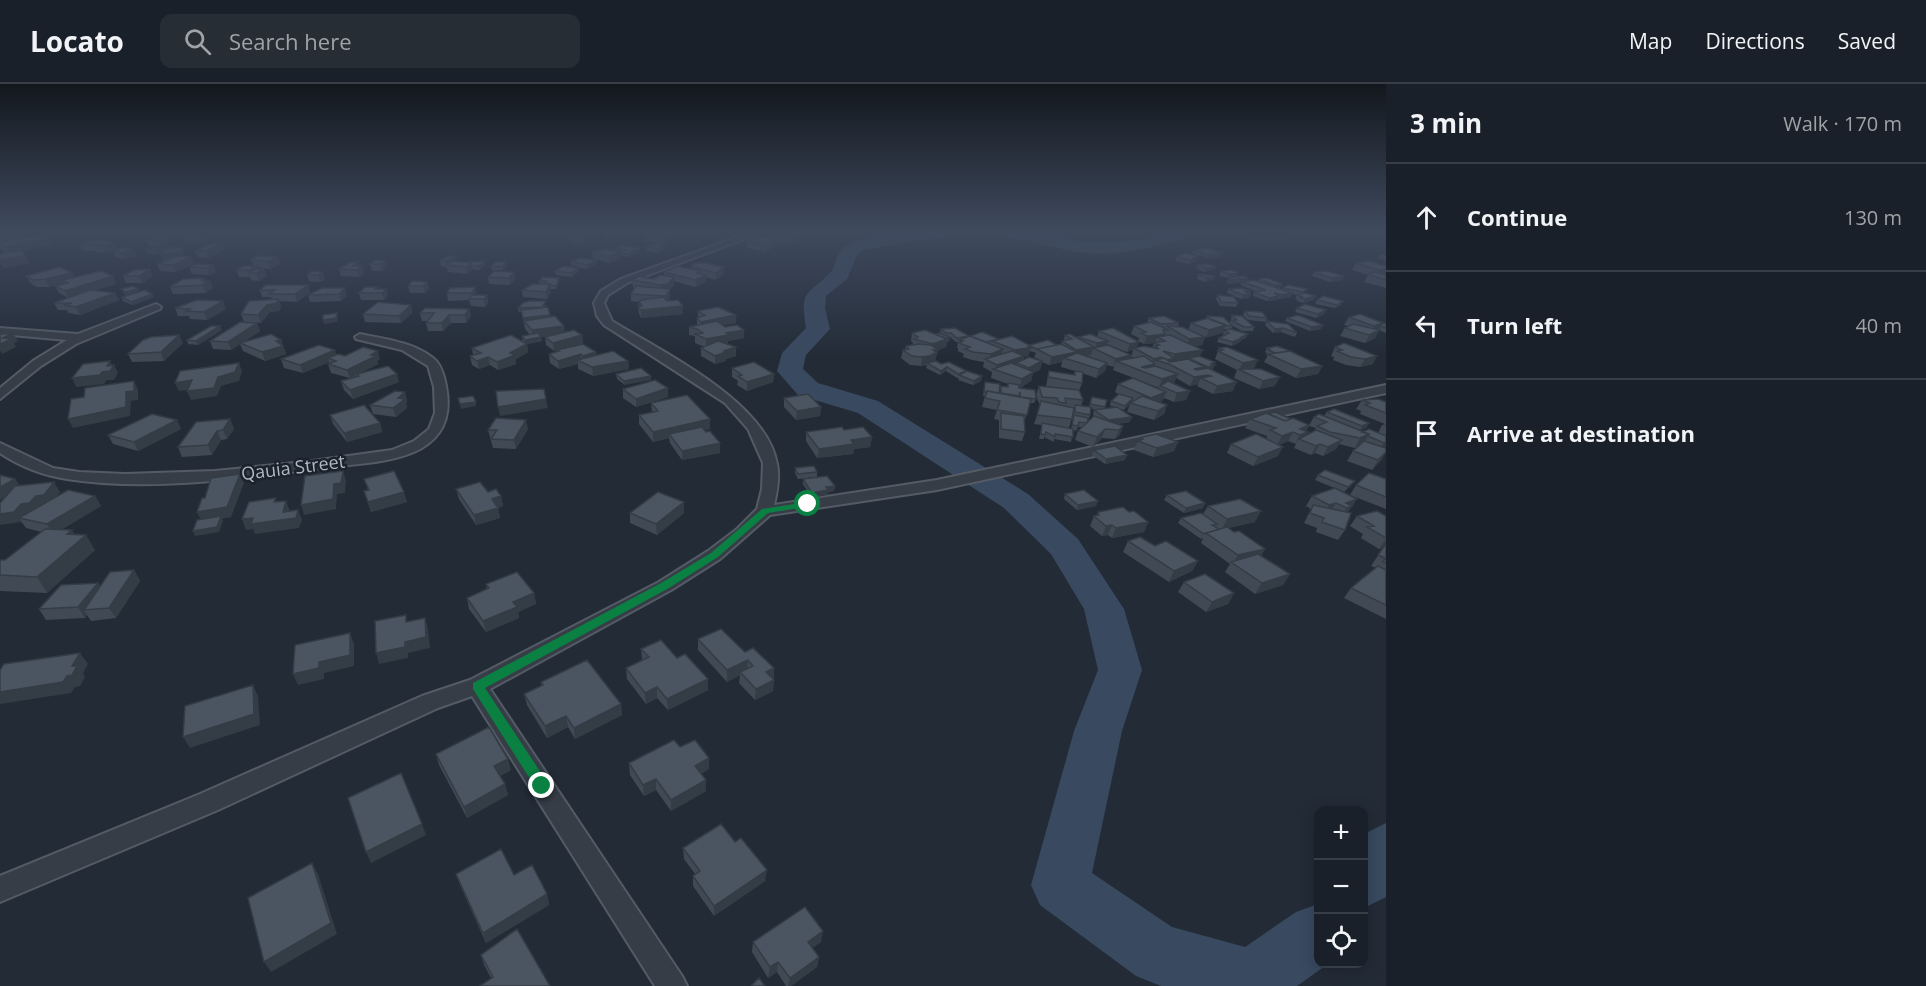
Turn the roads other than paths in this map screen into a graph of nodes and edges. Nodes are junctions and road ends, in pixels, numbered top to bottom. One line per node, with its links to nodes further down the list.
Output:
1 (647, 273): 9 (street)
2 (156, 308): 4 (street)
3 (0, 331): 4 (street)
4 (76, 337): 7 (street)
5 (360, 337): 8 (street, Qauia Street)
6 (1386, 389): 9 (street)
7 (0, 395)
8 (0, 447)
9 (765, 511): 10 (street)
10 (477, 686): 11 (street); 12 (street)
11 (0, 889)
12 (672, 986)

